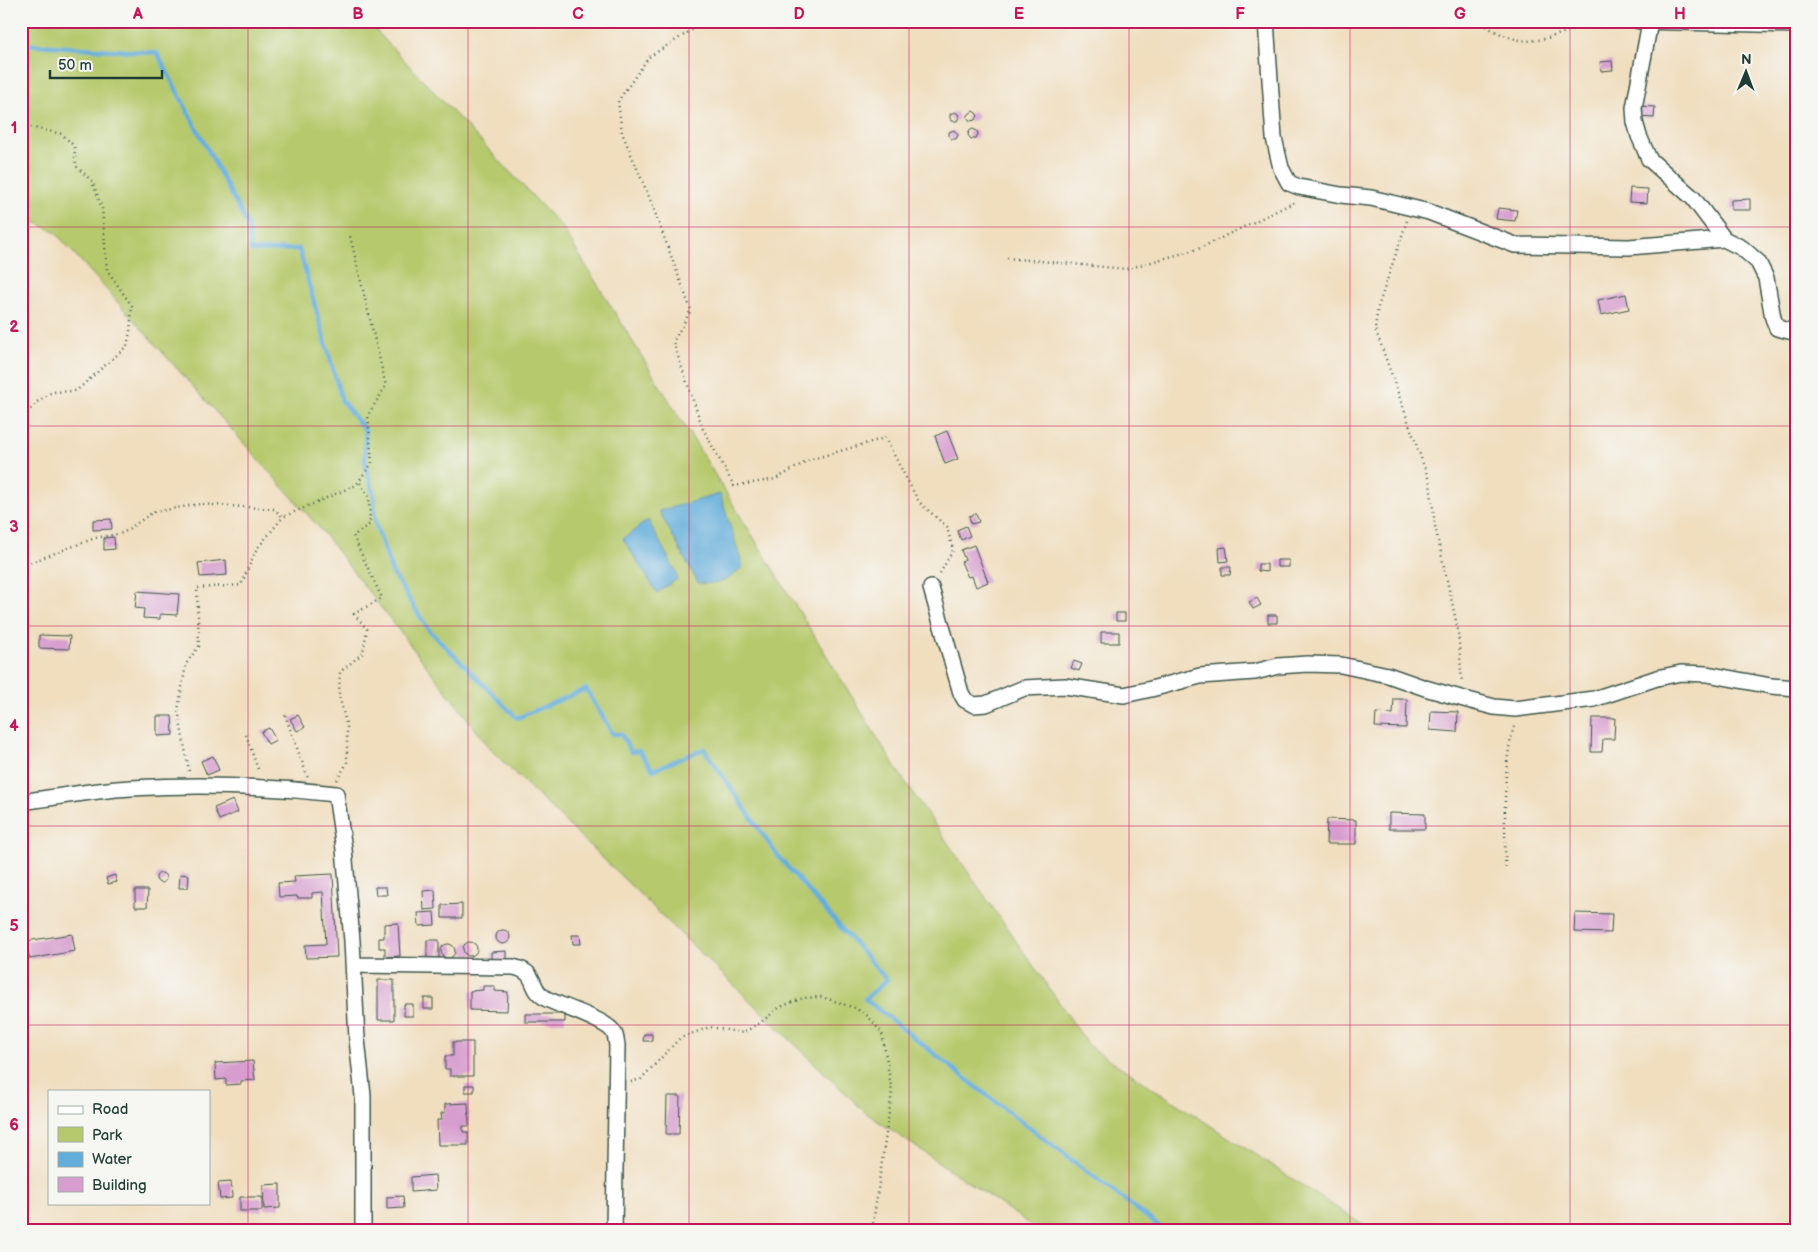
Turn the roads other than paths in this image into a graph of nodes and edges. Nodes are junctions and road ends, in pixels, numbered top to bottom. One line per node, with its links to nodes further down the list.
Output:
1 (1266, 21): 5 (street)
2 (1639, 21): 3 (street)
3 (1650, 22): 4 (street); 5 (street)
4 (1797, 25)
5 (1724, 239): 6 (street)
6 (1797, 332)
7 (932, 588): 8 (street)
8 (1797, 688)
9 (21, 802): 10 (street)
10 (354, 965): 11 (street); 12 (street)
11 (363, 1231)
12 (614, 1231)

